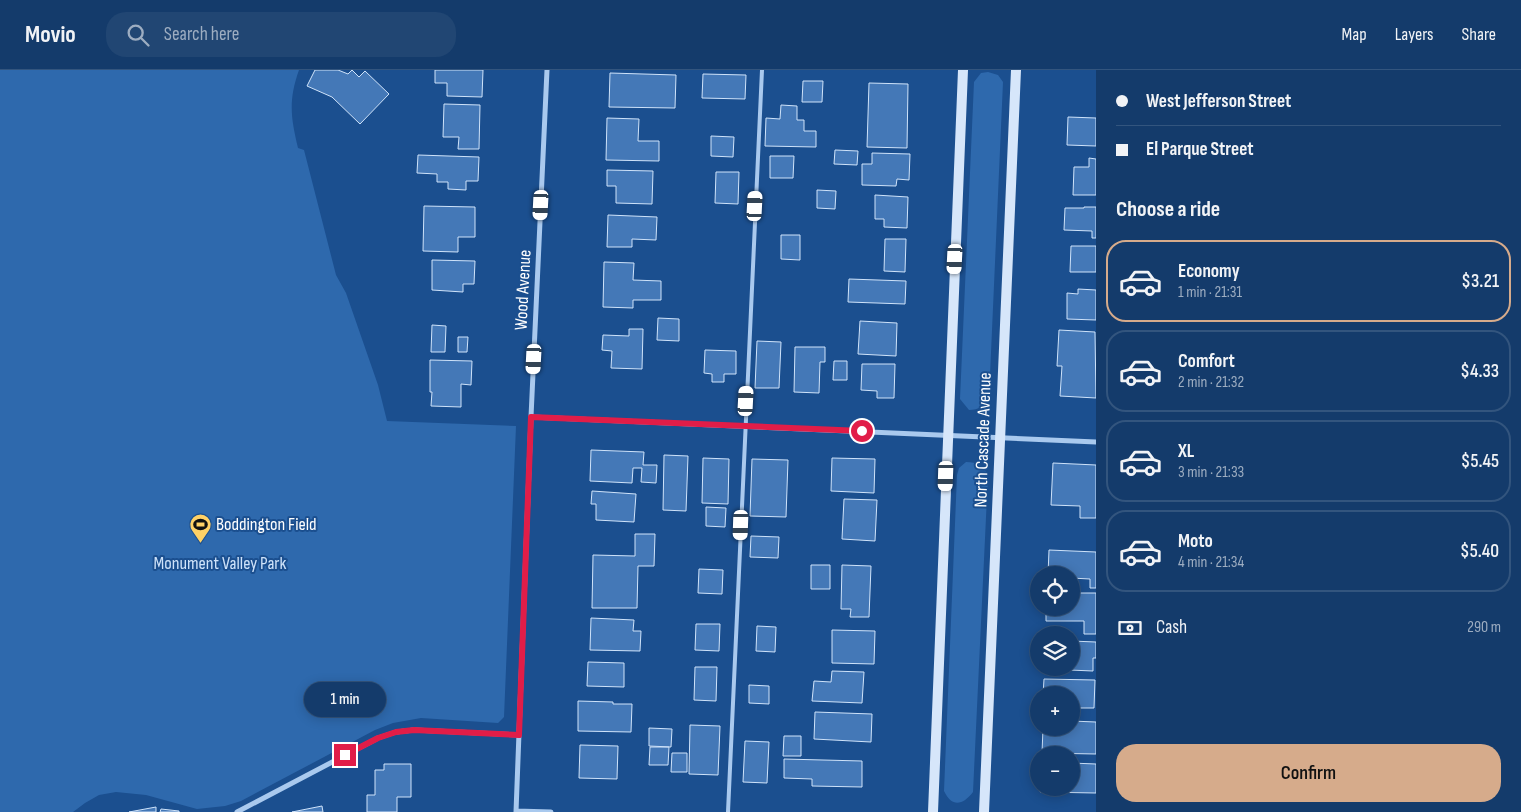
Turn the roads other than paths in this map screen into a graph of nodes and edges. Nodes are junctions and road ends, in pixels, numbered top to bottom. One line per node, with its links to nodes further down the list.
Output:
1 (547, 70): 5 (street, Wood Avenue)
2 (762, 70): 6 (lane)
3 (964, 70): 7 (main road, North Cascade Avenue)
4 (1016, 70): 8 (main road, North Cascade Avenue)
5 (531, 417): 6 (street); 10 (street, Wood Avenue)
6 (745, 426): 7 (street); 14 (lane)
7 (948, 435): 8 (street); 15 (main road, North Cascade Avenue)
8 (1000, 438): 9 (street); 16 (main road, North Cascade Avenue)
9 (1096, 442)
10 (519, 735): 11 (street, Wood Avenue); 12 (street)
11 (516, 811): 13 (street)
12 (238, 812)
13 (551, 812)
14 (728, 812)
15 (932, 812)
16 (984, 812)

